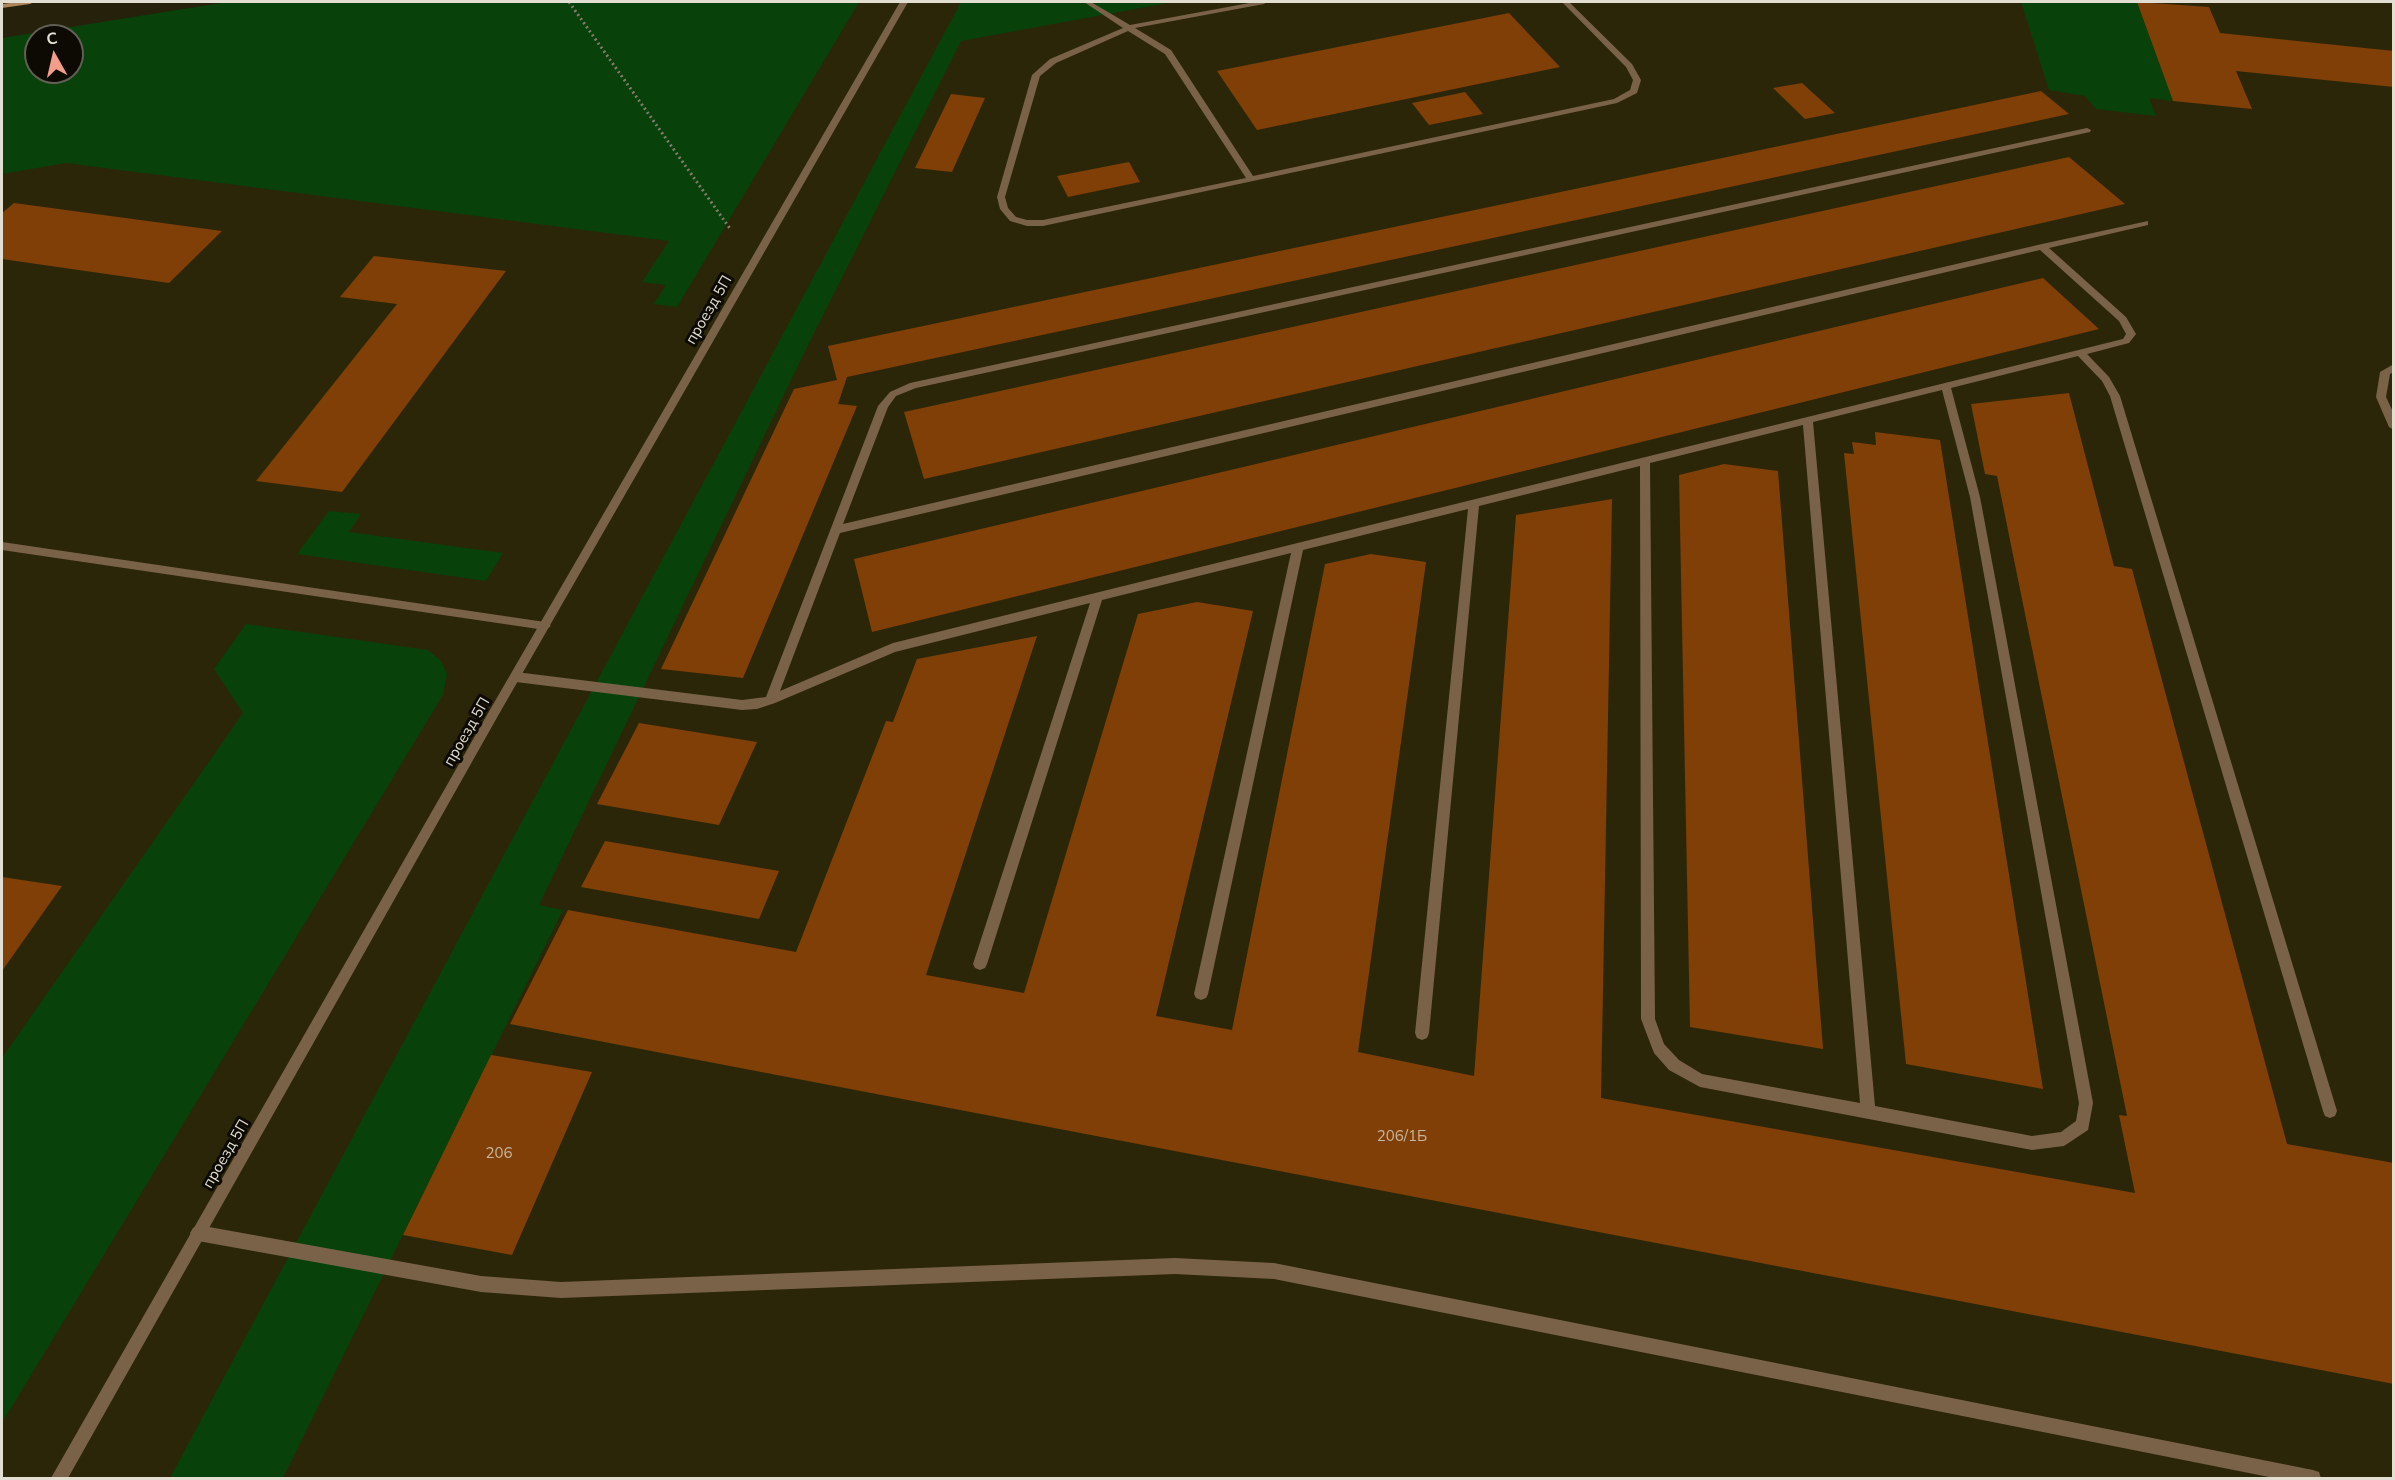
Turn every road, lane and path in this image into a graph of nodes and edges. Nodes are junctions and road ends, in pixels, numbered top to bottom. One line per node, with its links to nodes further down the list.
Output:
1 (30, 2): 7 (main road)
2 (569, 2): 13 (path)
3 (904, 2): 13 (street, проезд 5П)
4 (1088, 2): 8 (street)
5 (1264, 2): 8 (street)
6 (1565, 2): 10 (street)
7 (2, 6)
8 (1131, 27): 10 (street); 10 (street)
9 (2087, 130): 21 (street)
10 (1251, 179)
11 (2145, 223): 12 (street)
12 (2042, 247): 14 (street); 21 (street)
13 (754, 262): 25 (street, проезд 5П)
14 (2080, 352): 16 (street); 31 (street)
15 (2394, 367): 18 (street)
16 (1946, 386): 17 (street); 32 (street)
17 (1808, 421): 19 (street); 32 (street)
18 (2394, 426)
19 (1645, 461): 20 (street); 32 (street)
20 (1474, 504): 23 (street); 30 (street)
21 (836, 530): 27 (street)
22 (2, 546): 25 (street)
23 (1298, 548): 24 (street); 29 (street)
24 (1097, 598): 27 (street); 28 (street)
25 (545, 626): 26 (street, проезд 5П)
26 (516, 677): 27 (street); 33 (street, проезд 5П)
27 (771, 700)
28 (980, 964)
29 (1201, 994)
30 (1422, 1033)
31 (2330, 1111)
32 (1868, 1112)
33 (198, 1233): 34 (street, проезд 5П); 35 (street)
34 (59, 1479)
35 (2313, 1479)

